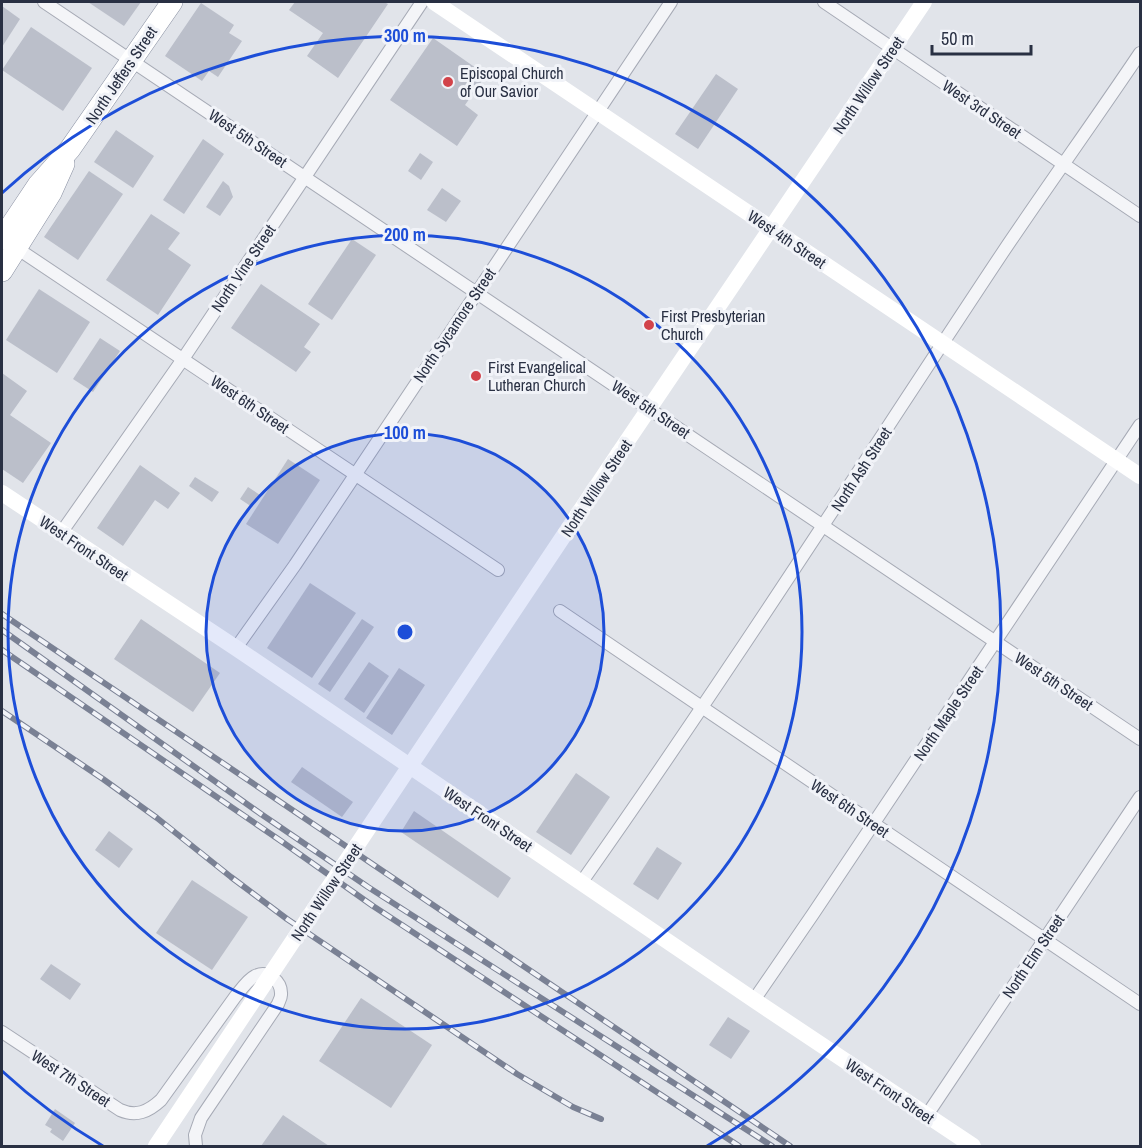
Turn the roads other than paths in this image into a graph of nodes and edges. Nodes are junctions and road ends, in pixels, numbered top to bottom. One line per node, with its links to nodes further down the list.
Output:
1 (44, 2): 10 (street, West 5th Street)
2 (172, 2): 10 (highway, North Jeffers Street)
3 (422, 2): 13 (street, North Vine Street)
4 (434, 2): 11 (main road, West 4th Street)
5 (671, 2): 11 (street, North Sycamore Street)
6 (824, 2): 8 (street, West 3rd Street)
7 (924, 2): 8 (main road, North Willow Street)
8 (893, 48): 12 (street, West 3rd Street); 15 (main road, North Willow Street)
9 (1140, 53): 12 (street, North Ash Street)
10 (131, 60): 13 (street, West 5th Street); 16 (highway, North Jeffers Street)
11 (597, 112): 15 (main road, West 4th Street); 18 (street, North Sycamore Street)
12 (1064, 164): 14 (street, West 3rd Street); 19 (street, North Ash Street)
13 (304, 176): 18 (street, West 5th Street); 20 (street, North Vine Street)
14 (1140, 216)
15 (771, 228): 19 (main road, West 4th Street); 21 (main road, North Willow Street)
16 (5, 241): 17 (highway, North Jeffers Street); 20 (street, West 6th Street)
17 (2, 271)
18 (476, 292): 21 (street, West 5th Street); 24 (street, North Sycamore Street)
19 (944, 344): 23 (main road, West 4th Street); 27 (street, North Ash Street)
20 (183, 359): 24 (street, West 6th Street); 28 (street, North Vine Street)
21 (649, 408): 27 (street, West 5th Street); 46 (main road, North Willow Street, bridge)
22 (1140, 425): 23 (street, North Maple Street)
23 (1118, 461): 25 (main road, West 4th Street); 31 (street, North Maple Street)
24 (356, 474): 29 (street, West 6th Street); 32 (street, North Sycamore Street)
25 (1140, 476)
26 (2, 493): 28 (main road, West Front Street)
27 (823, 526): 31 (street, West 5th Street); 34 (street, North Ash Street)
28 (61, 533): 32 (main road, West Front Street)
29 (498, 570)
30 (560, 611): 34 (street, West 6th Street)
31 (995, 642): 35 (street, West 5th Street); 38 (street, North Maple Street)
32 (236, 648): 36 (main road, West Front Street)
33 (462, 696): 36 (street)
34 (701, 707): 38 (street, West 6th Street); 39 (street, North Ash Street)
35 (1140, 740)
36 (413, 768): 39 (main road, West Front Street)
37 (1140, 797): 40 (street, North Elm Street)
38 (874, 824): 40 (street, West 6th Street); 41 (street, North Maple Street)
39 (581, 883): 41 (main road, West Front Street)
40 (1045, 939): 42 (street, West 6th Street); 44 (street, North Elm Street)
41 (754, 1000): 44 (main road, West Front Street)
42 (1140, 1004)
43 (2, 1032): 45 (street, West 7th Street)
44 (927, 1115): 47 (main road, West Front Street)
45 (196, 1145)
46 (156, 1146)
47 (973, 1146)

